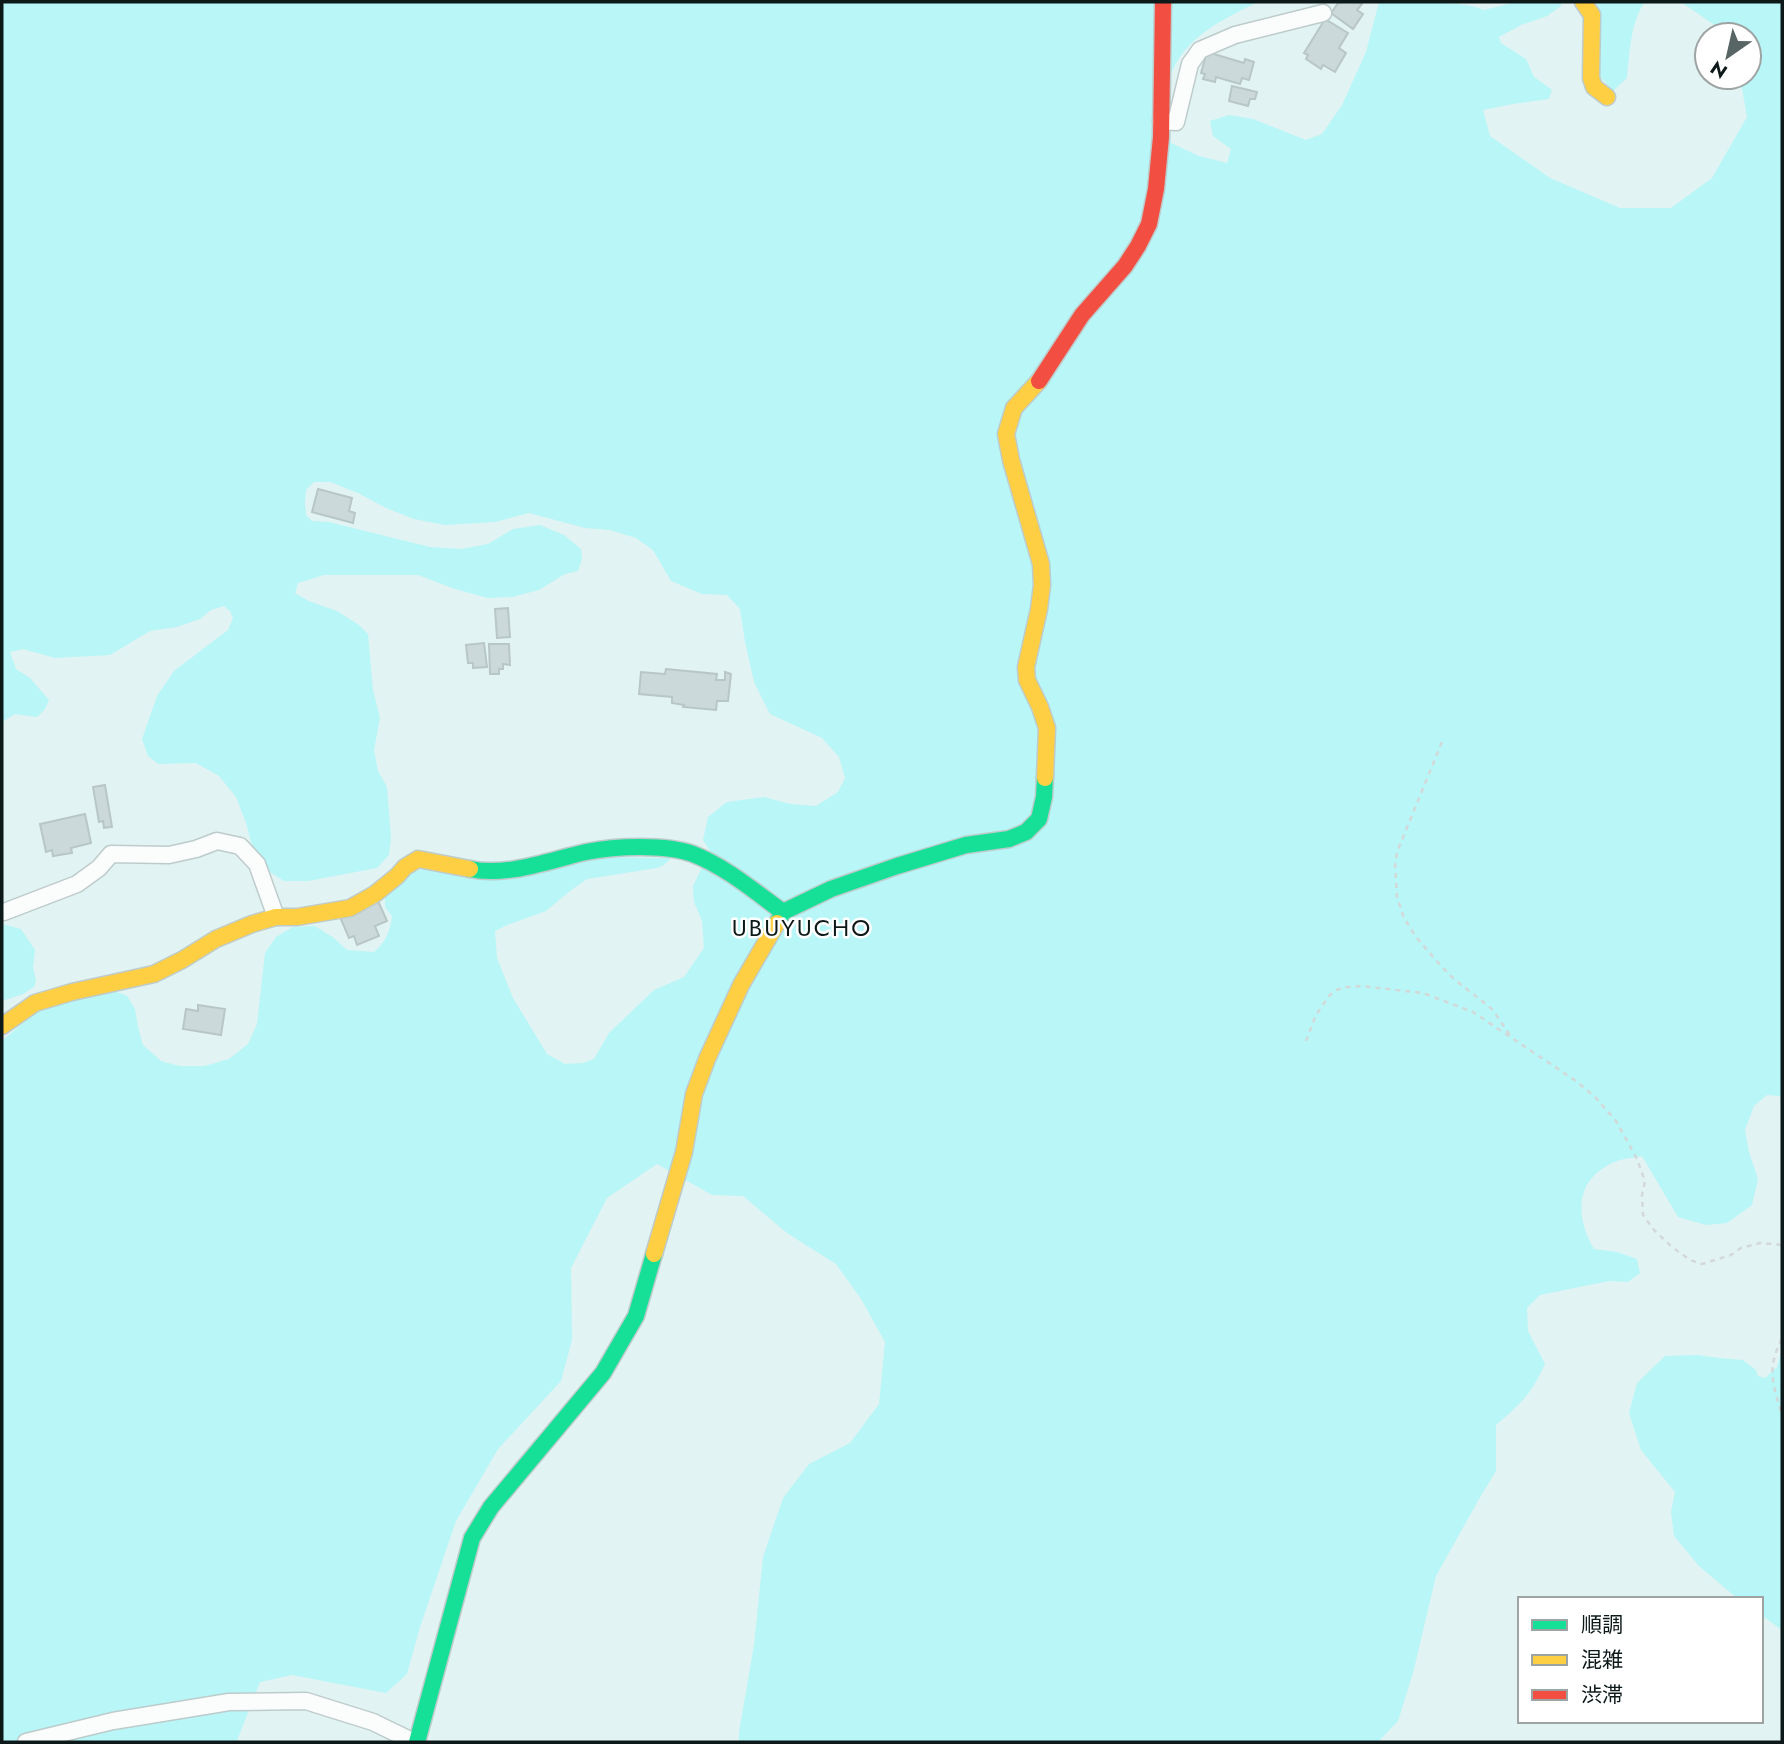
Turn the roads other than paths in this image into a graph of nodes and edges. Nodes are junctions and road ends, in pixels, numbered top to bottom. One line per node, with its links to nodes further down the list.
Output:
1 (1163, 2): 5 (street)
2 (1583, 2): 4 (street)
3 (1323, 13): 5 (street)
4 (1607, 97)
5 (1161, 121): 7 (street)
6 (4, 912): 8 (street)
7 (783, 912): 8 (street); 11 (street)
8 (276, 918): 9 (street)
9 (2, 1026)
10 (26, 1742): 11 (street)
11 (416, 1742)

